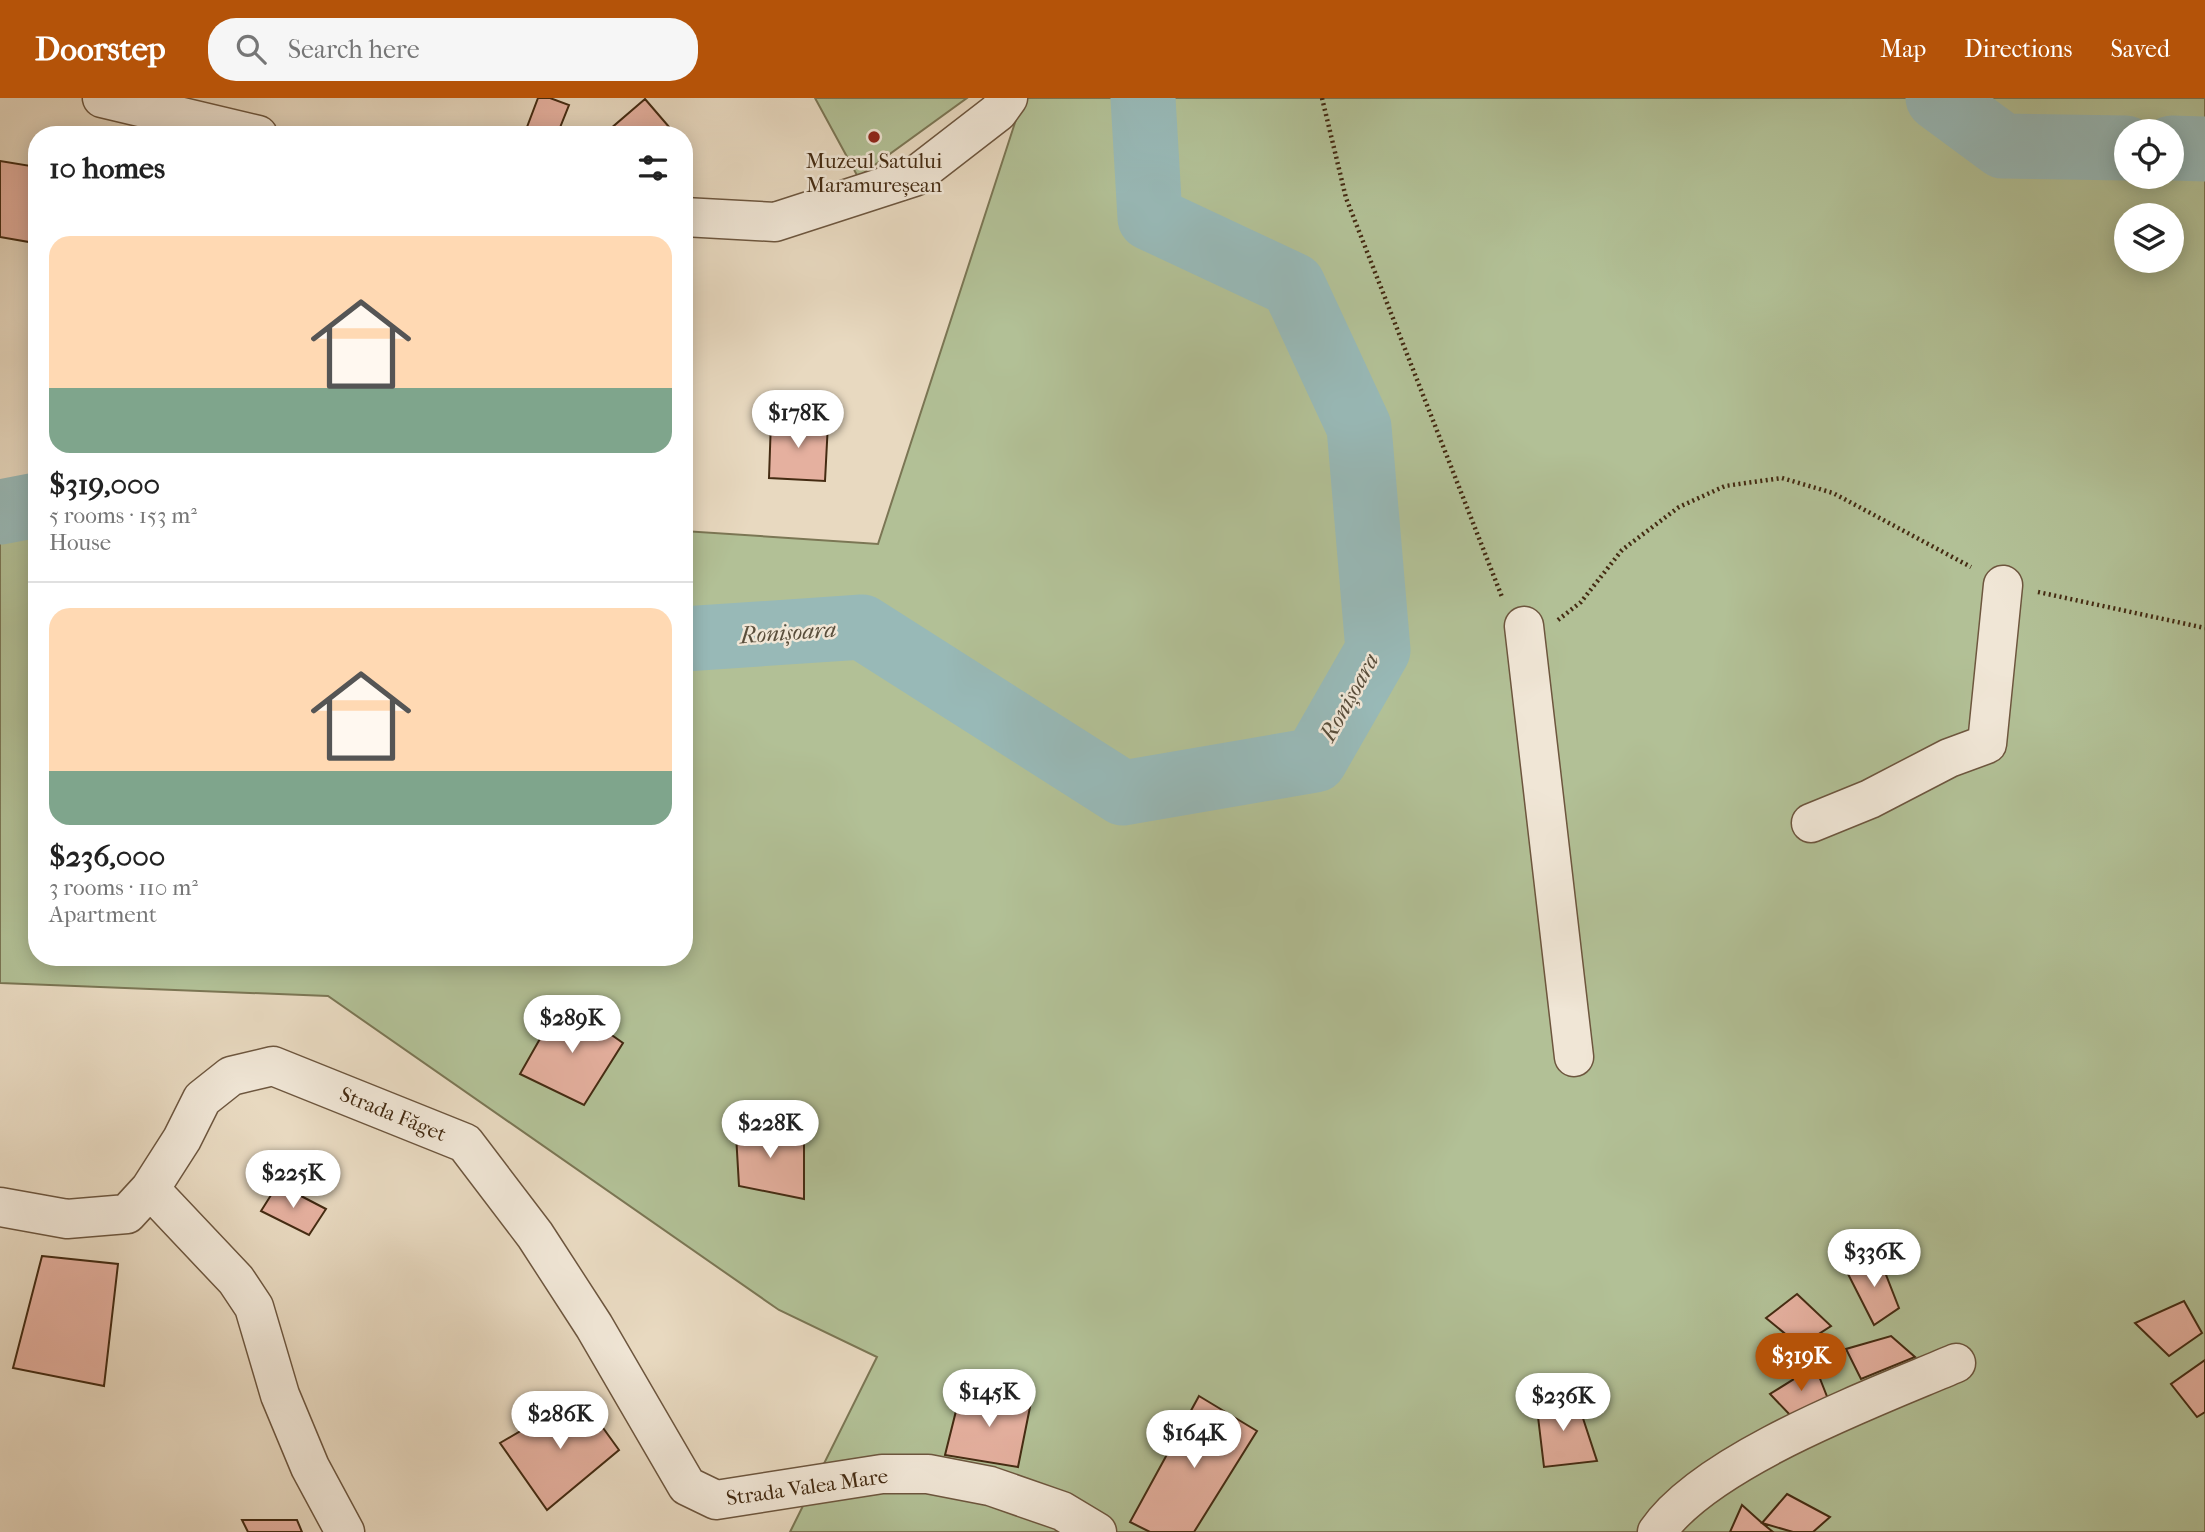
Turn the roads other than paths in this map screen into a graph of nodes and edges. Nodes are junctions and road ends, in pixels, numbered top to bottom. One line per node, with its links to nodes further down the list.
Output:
1 (102, 98): 3 (street)
2 (1008, 98): 4 (street)
3 (220, 126)
4 (693, 217)
5 (2003, 584): 7 (street)
6 (1524, 626): 8 (street)
7 (1811, 823)
8 (1574, 1057)
9 (150, 1189): 10 (street, Strada Făget); 12 (street, Strada Făget); 13 (street)
10 (0, 1207)
11 (1956, 1363): 15 (street)
12 (716, 1500): 14 (street, Strada Valea Mare)
13 (345, 1532)
14 (1097, 1532)
15 (1657, 1532)

